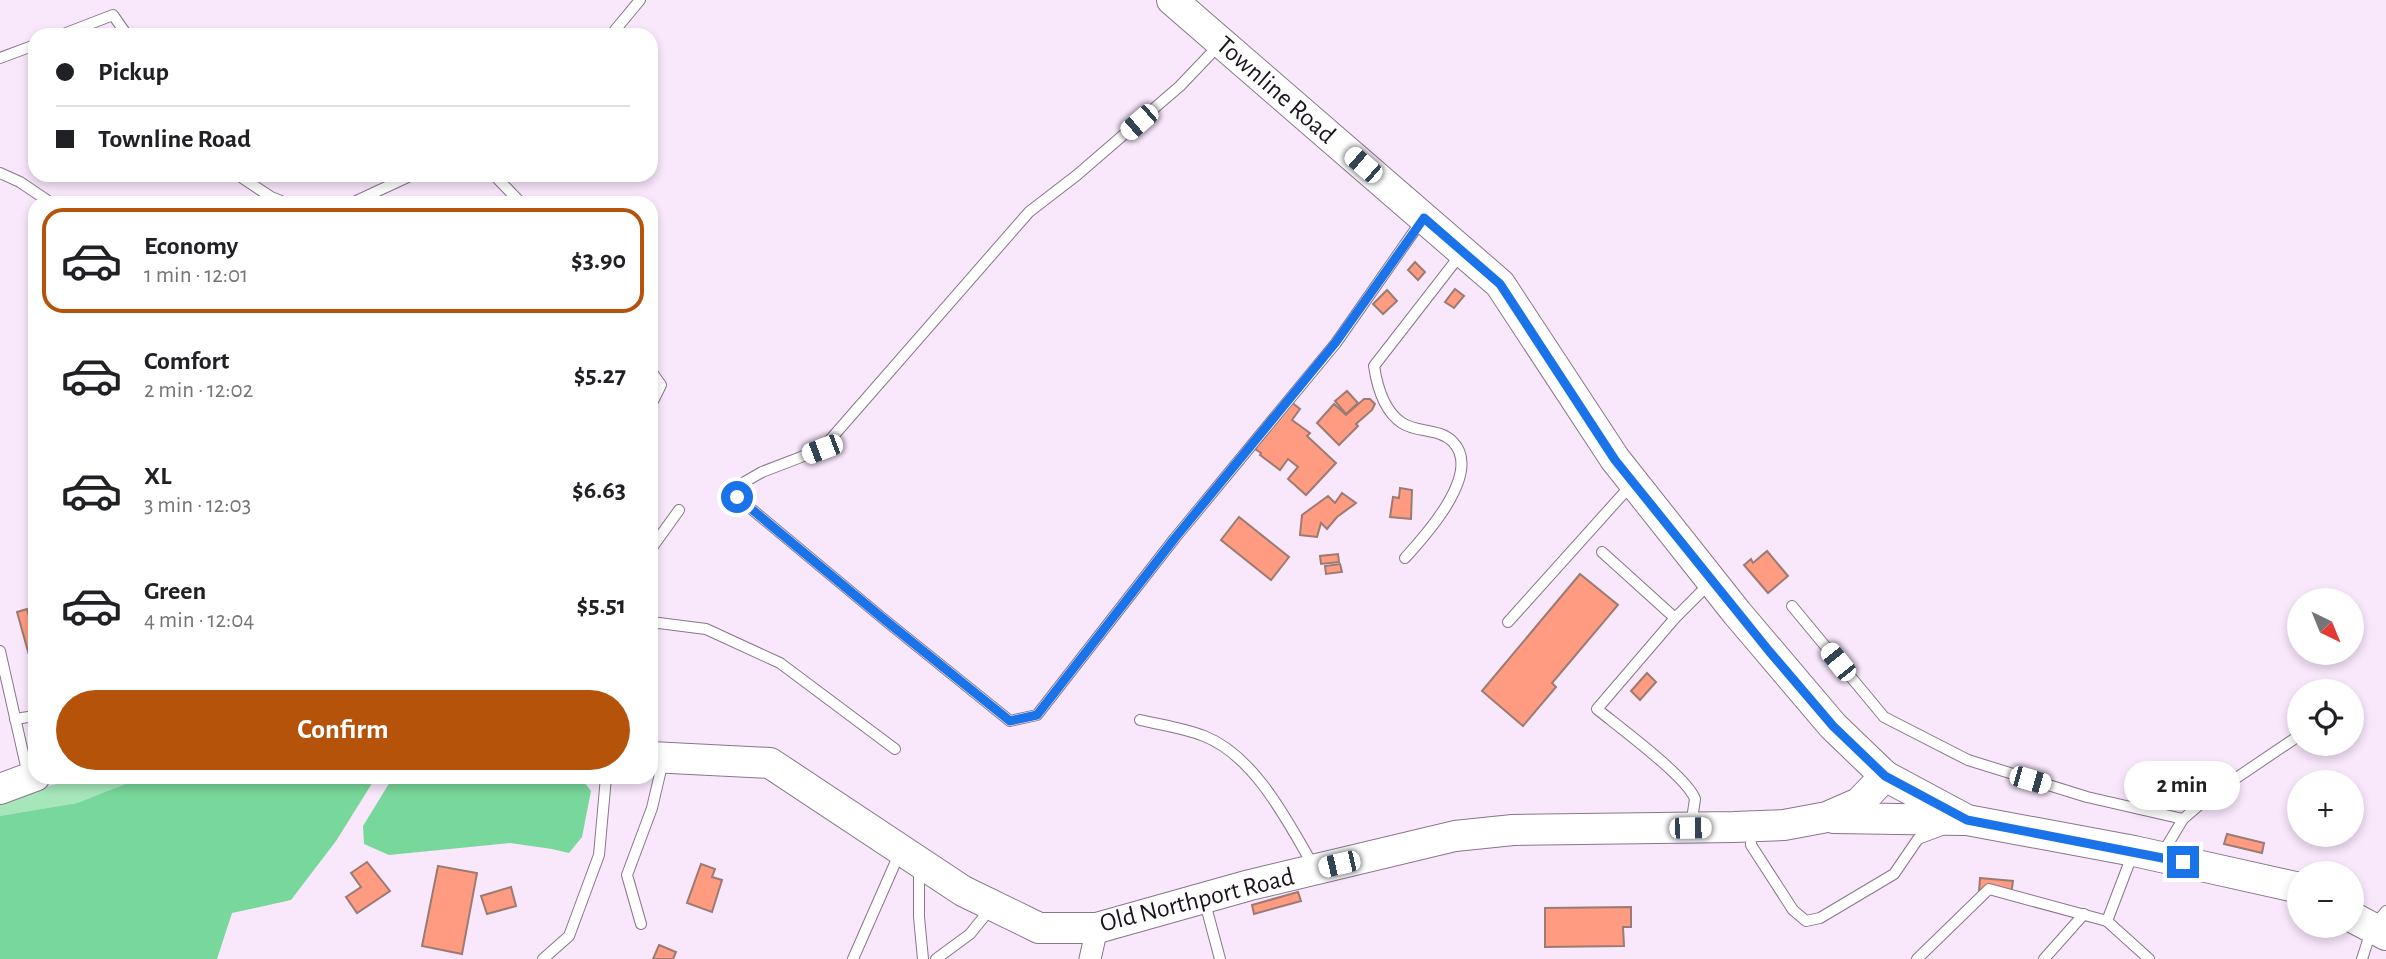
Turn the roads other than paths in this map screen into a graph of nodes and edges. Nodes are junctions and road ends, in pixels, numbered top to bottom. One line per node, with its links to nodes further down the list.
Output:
1 (640, 0): 5 (lane)
2 (1172, 0): 6 (main road, Townline Road)
3 (79, 28): 4 (lane)
4 (122, 28)
5 (617, 28)
6 (1222, 43): 17 (main road, Townline Road); 17 (lane)
7 (28, 48): 8 (lane)
8 (0, 58)
9 (0, 173): 13 (lane)
10 (248, 182): 14 (lane)
11 (397, 182): 15 (lane)
12 (501, 182): 16 (lane)
13 (41, 196)
14 (270, 196)
15 (367, 196)
16 (514, 196)
17 (1424, 218): 18 (main road, Townline Road)
18 (1463, 252): 19 (main road, Townline Road); 23 (lane)
19 (1633, 482): 24 (main road, Townline Road); 27 (lane)
20 (678, 510): 21 (lane)
21 (658, 539)
22 (1602, 552): 26 (lane)
23 (1405, 558)
24 (1712, 581): 26 (lane); 37 (main road, Townline Road)
25 (1792, 606): 43 (lane)
26 (1675, 618): 46 (lane)
27 (1508, 622)
28 (658, 623): 34 (lane)
29 (0, 651): 31 (lane)
30 (28, 717): 31 (lane)
31 (15, 719): 36 (lane)
32 (1140, 720): 49 (lane)
33 (2287, 743): 43 (lane)
34 (895, 749)
35 (658, 758): 48 (main road, Old Northport Road)
36 (28, 763)
37 (1885, 776): 42 (main road, Old Northport Road); 44 (main road, Townline Road)
38 (28, 778): 41 (main road)
39 (605, 784): 58 (lane)
40 (654, 784): 56 (lane)
41 (0, 789)
42 (1827, 817): 44 (main road, Old Northport Road); 45 (main road, Old Northport Road)
43 (2183, 819): 47 (lane)
44 (1967, 820): 45 (lane); 47 (main road, Townline Road)
45 (1751, 826): 46 (main road, Old Northport Road)
46 (1690, 828): 49 (main road, Old Northport Road)
47 (2147, 853): 50 (main road, Townline Road); 54 (lane)
48 (910, 856): 52 (main road, Old Northport Road); 59 (lane); 60 (lane)
49 (1315, 869): 51 (main road, Old Northport Road)
50 (2287, 885)
51 (1205, 899): 57 (main road, Old Northport Road); 63 (lane)
52 (993, 905): 57 (main road, Old Northport Road); 61 (lane)
53 (2084, 914): 54 (lane); 64 (lane); 65 (lane)
54 (2107, 921): 66 (lane)
55 (2374, 923): 67 (lane)
56 (641, 924)
57 (1097, 928): 62 (street)
58 (543, 959)
59 (853, 959)
60 (923, 959)
61 (936, 959)
62 (1090, 959)
63 (1220, 959)
64 (1917, 959)
65 (2044, 959)
66 (2149, 959)
67 (2362, 959)

